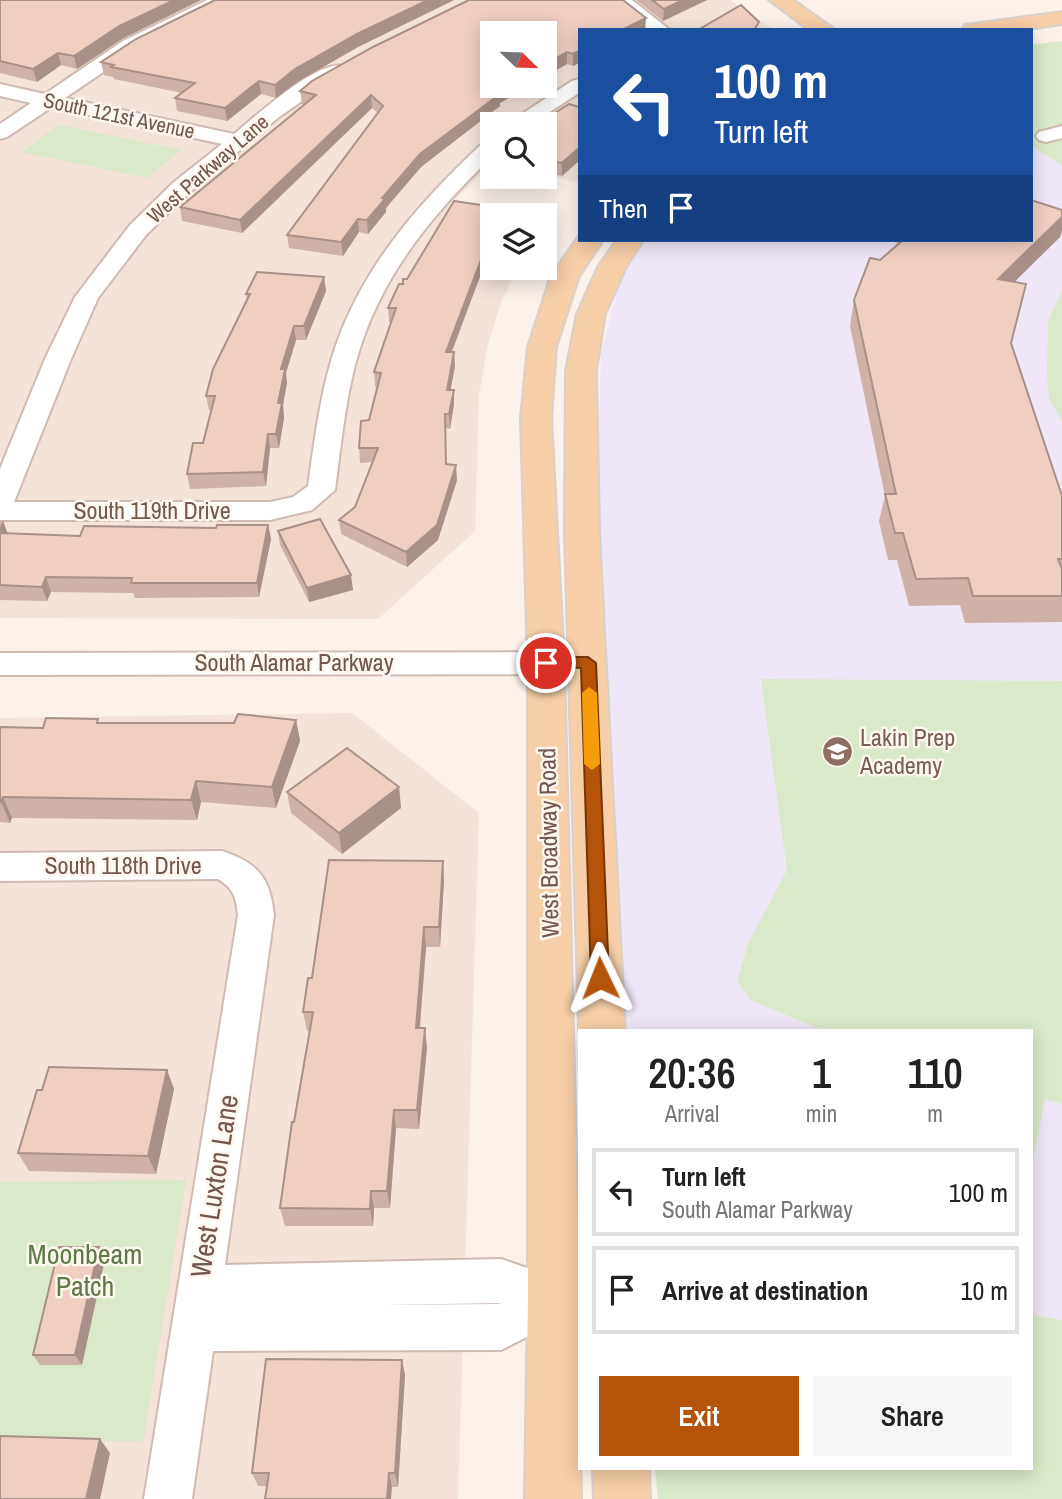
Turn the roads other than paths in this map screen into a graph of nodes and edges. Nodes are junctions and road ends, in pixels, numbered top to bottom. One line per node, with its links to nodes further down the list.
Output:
1 (221, 0): 13 (street)
2 (621, 0): 5 (street)
3 (779, 0): 6 (main road)
4 (1062, 18): 7 (main road)
5 (658, 28)
6 (821, 28)
7 (988, 28)
8 (1062, 31): 9 (main road)
9 (1033, 35)
10 (354, 60): 16 (street, West Parkway Lane)
11 (578, 86): 14 (street)
12 (0, 90): 13 (street, South 121st Avenue)
13 (46, 100): 15 (street); 16 (street, South 121st Avenue)
14 (536, 112)
15 (0, 132)
16 (238, 141): 20 (street, West Parkway Lane)
17 (480, 156): 21 (street, South 119th Drive)
18 (589, 242): 22 (main road, West Broadway Road)
19 (629, 242): 22 (main road, West Broadway Road)
20 (0, 503)
21 (0, 511)
22 (567, 663): 23 (street, South Alamar Parkway); 26 (main road, West Broadway Road); 27 (main road, West Broadway Road)
23 (0, 664)
24 (0, 867): 25 (street, South 118th Drive)
25 (243, 876): 28 (street, West Luxton Lane)
26 (602, 1029)
27 (567, 1298): 28 (street); 31 (main road, West Broadway Road)
28 (196, 1308): 30 (street, West Luxton Lane)
29 (621, 1470): 32 (main road)
30 (168, 1499)
31 (553, 1499)
32 (622, 1499)

